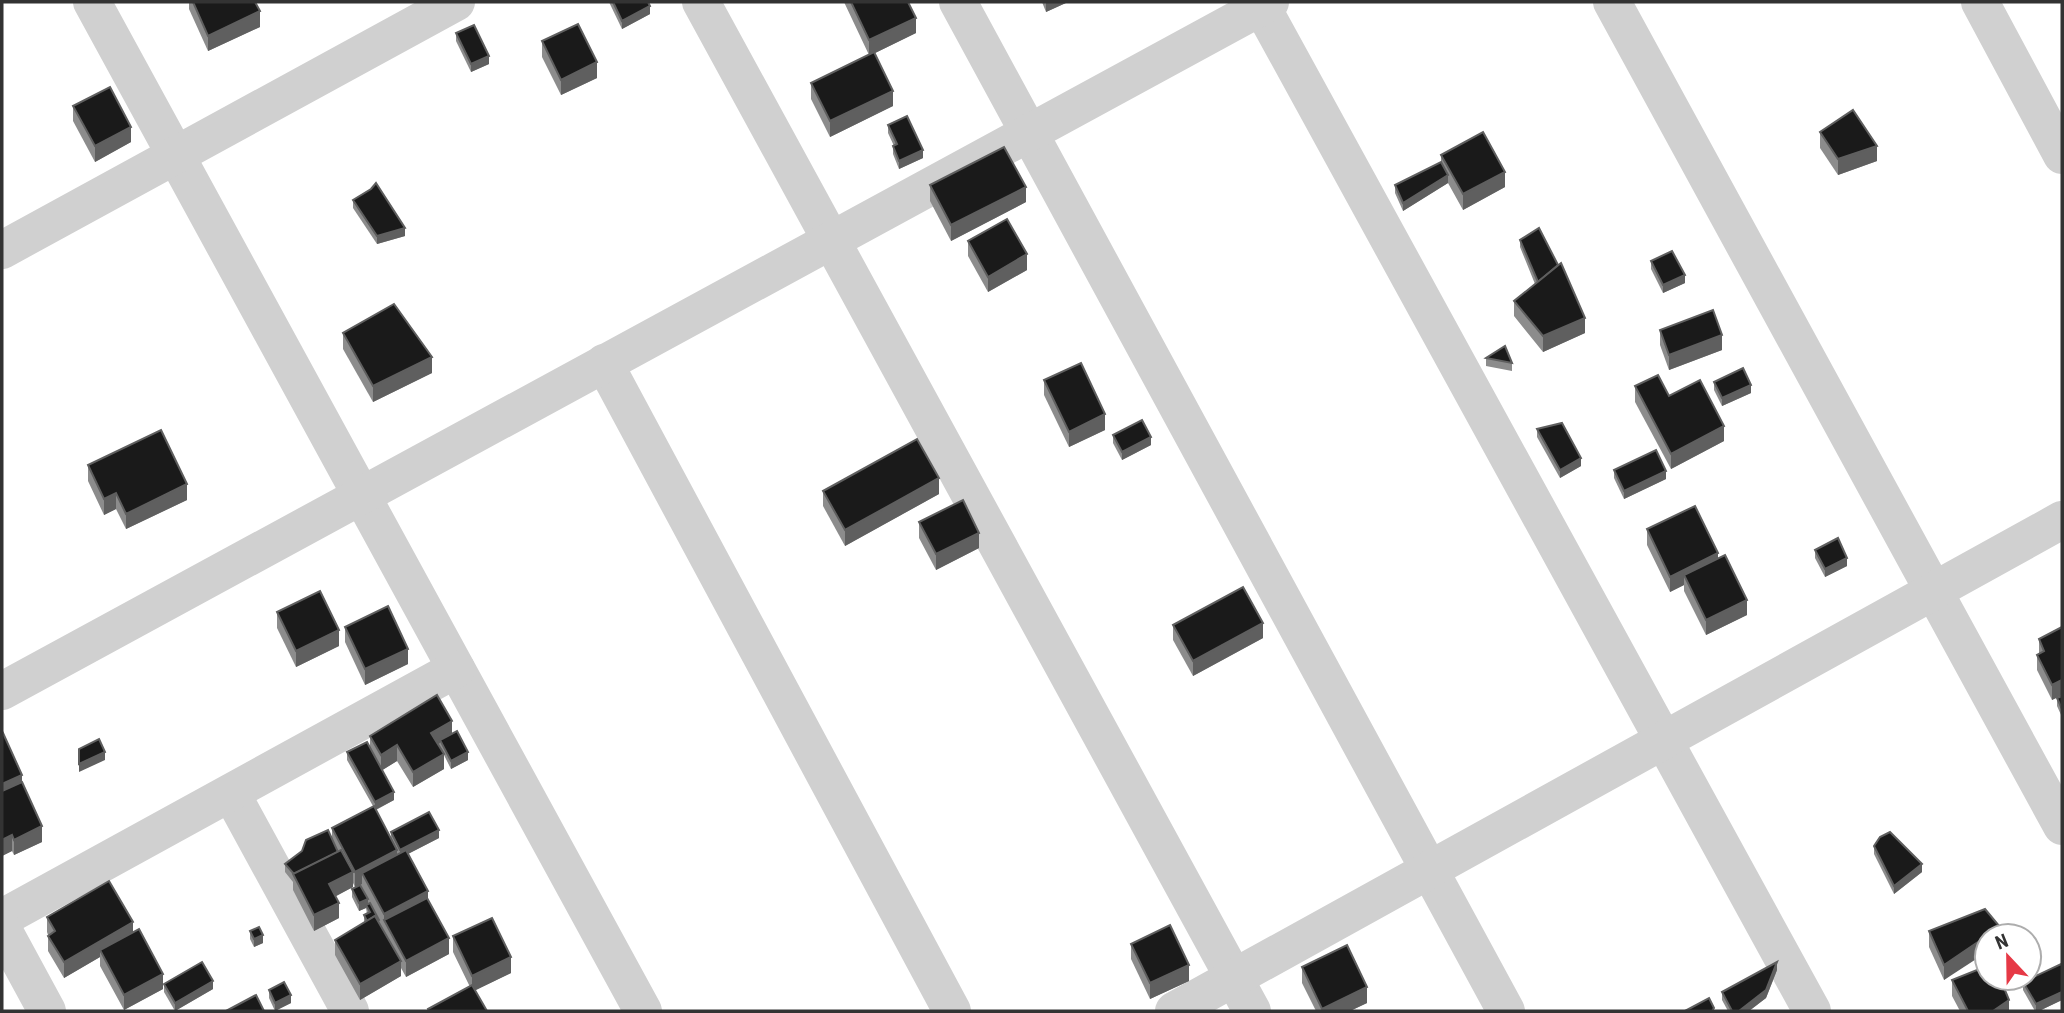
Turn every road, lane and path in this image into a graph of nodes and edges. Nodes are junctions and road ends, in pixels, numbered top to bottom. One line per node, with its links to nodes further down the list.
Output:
1 (92, 2): 9 (street)
2 (456, 2): 9 (street)
3 (701, 2): 11 (street)
4 (958, 2): 8 (street)
5 (1612, 2): 16 (street)
6 (1980, 2): 10 (street)
7 (1264, 3): 8 (street); 19 (street)
8 (1029, 132): 11 (street); 22 (street)
9 (175, 154): 12 (street); 14 (street)
10 (2062, 155)
11 (831, 240): 13 (street); 25 (street)
12 (2, 250)
13 (604, 363): 14 (street); 29 (street)
14 (360, 494): 17 (street); 18 (street)
15 (2062, 520): 16 (street)
16 (1934, 591): 19 (street); 21 (street)
17 (456, 669): 20 (street); 28 (street)
18 (2, 691)
19 (1664, 740): 22 (street); 33 (street)
20 (231, 793): 23 (street); 27 (street)
21 (2062, 826)
22 (1429, 870): 25 (street); 32 (street)
23 (2, 918)
24 (2, 928): 26 (street)
25 (1234, 978): 30 (street); 31 (street)
26 (47, 1011)
27 (350, 1011)
28 (643, 1011)
29 (951, 1011)
30 (1174, 1011)
31 (1252, 1011)
32 (1506, 1011)
33 (1812, 1011)

